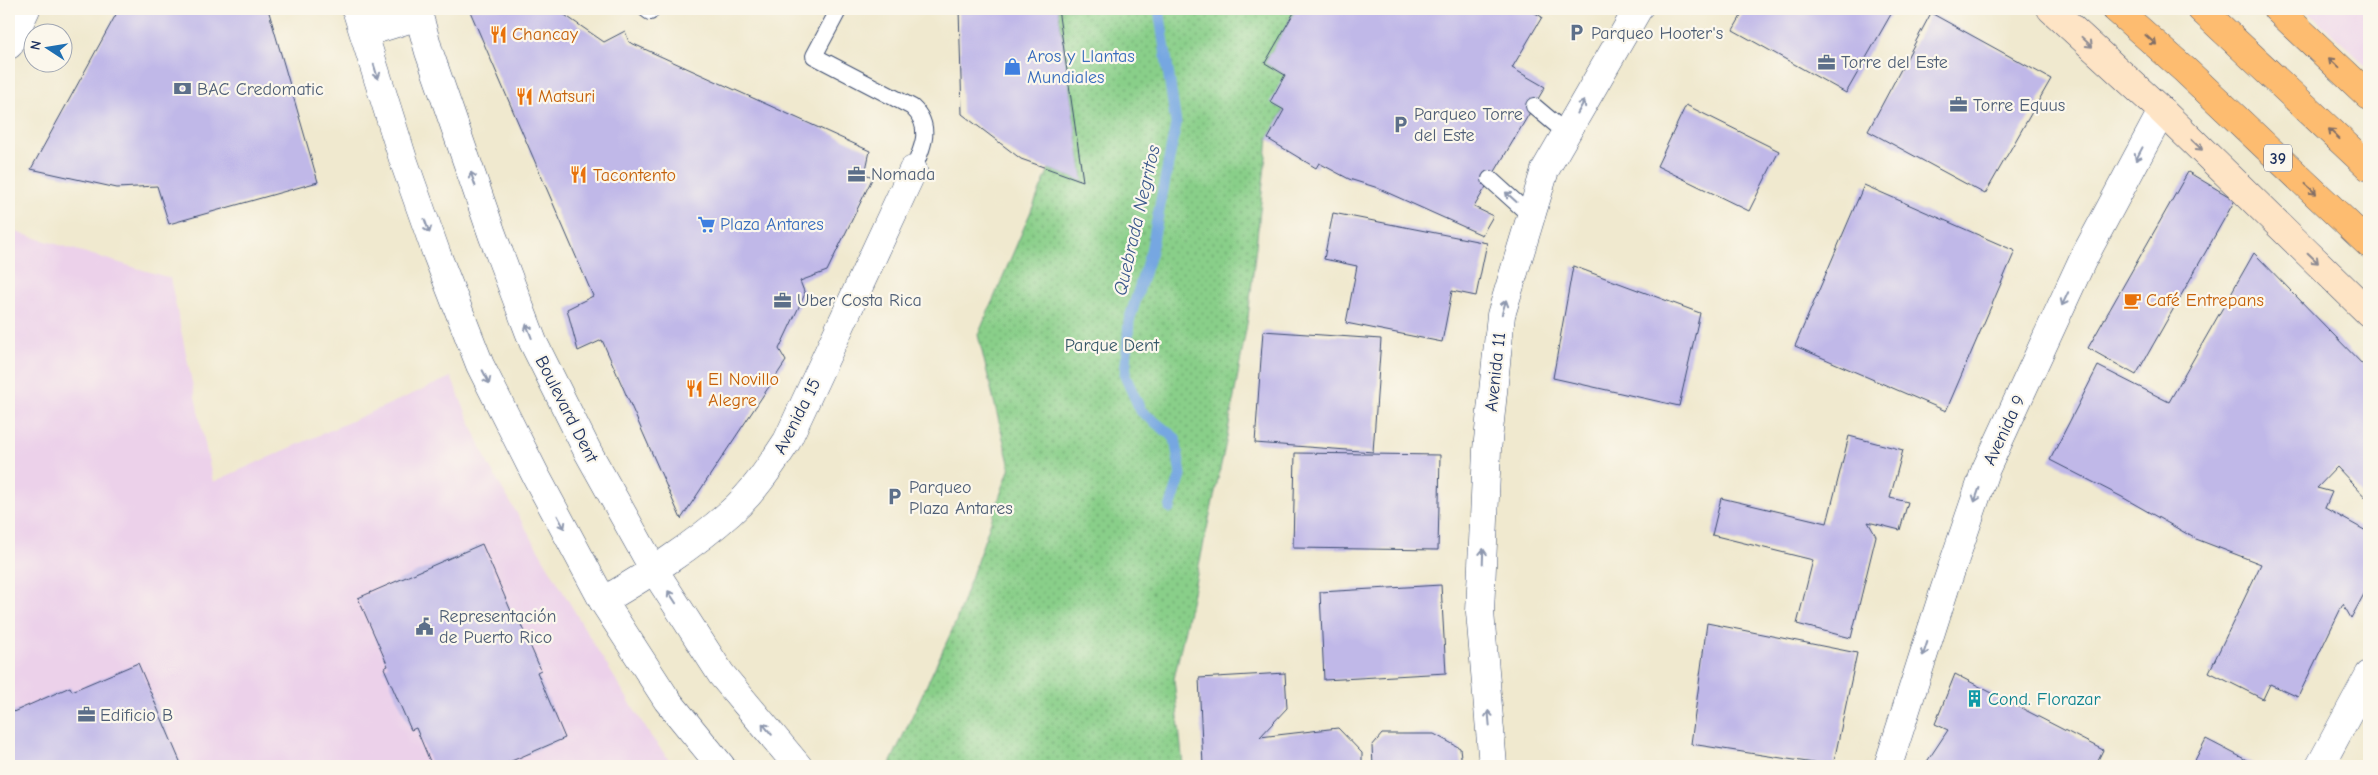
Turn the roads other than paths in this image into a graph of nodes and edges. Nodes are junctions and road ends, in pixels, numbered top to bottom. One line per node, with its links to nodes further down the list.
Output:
1 (26, 9): 10 (street)
2 (839, 9): 16 (lane)
3 (1638, 9): 14 (street, Avenida 11, one-way to 3)
4 (2052, 9): 13 (main road, one-way to 13)
5 (2116, 9): 19 (highway, 39, one-way to 19)
6 (2201, 9): 15 (highway, one-way to 6)
7 (2276, 9): 11 (highway, one-way to 7)
8 (420, 11): 9 (street); 21 (street, Boulevard Dent, one-way to 8)
9 (360, 21): 22 (street, one-way to 22)
10 (9, 45)
11 (2369, 96)
12 (1534, 106): 14 (lane)
13 (2162, 111): 20 (main road, one-way to 20); 27 (street, Avenida 9, one-way to 27)
14 (1566, 133): 18 (street, Avenida 11)
15 (2369, 167)
16 (913, 170): 21 (street, Avenida 15)
17 (1490, 179): 18 (lane, one-way to 17)
18 (1531, 216): 26 (street, Avenida 11, one-way to 18)
19 (2369, 244)
20 (2369, 314)
21 (654, 570): 22 (street, Avenida 15); 25 (street, Boulevard Dent, one-way to 21)
22 (603, 601): 24 (street)
23 (2369, 675): 28 (street)
24 (721, 766)
25 (798, 766)
26 (1493, 766)
27 (1888, 766)
28 (2320, 766)

